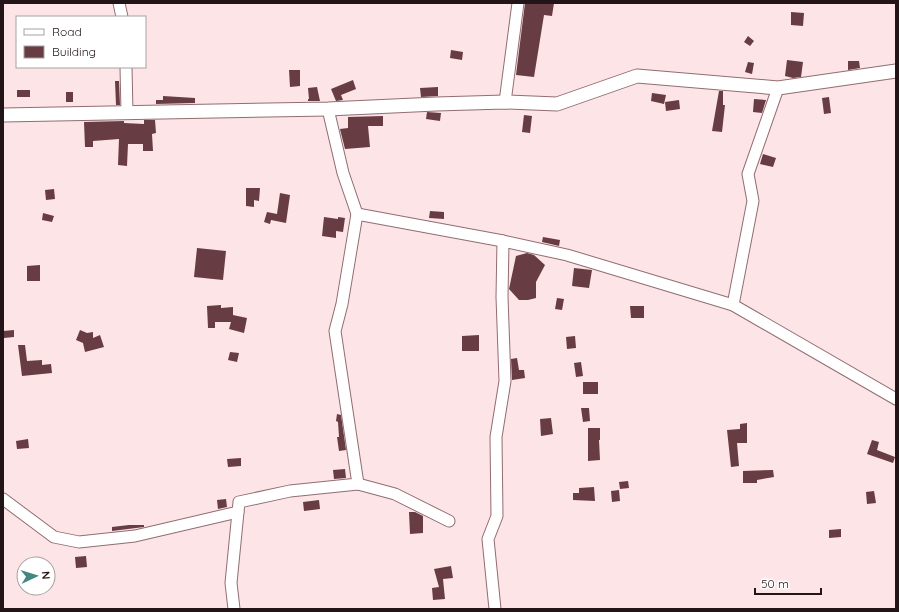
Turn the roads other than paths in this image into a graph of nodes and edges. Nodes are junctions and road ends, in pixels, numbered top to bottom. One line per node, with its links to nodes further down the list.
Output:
1 (119, 3): 3 (street)
2 (518, 3): 7 (street)
3 (122, 16)
4 (126, 68): 9 (street)
5 (896, 71): 6 (street)
6 (778, 88): 7 (street); 13 (street)
7 (505, 102): 8 (street)
8 (328, 110): 9 (street); 11 (street)
9 (127, 113): 10 (street)
10 (3, 116)
11 (358, 214): 12 (street); 15 (street)
12 (503, 241): 13 (street); 20 (street)
13 (733, 304): 14 (street)
14 (896, 399)
15 (358, 484): 17 (street); 18 (street)
16 (3, 498): 17 (street)
17 (238, 512): 19 (street)
18 (449, 521)
19 (234, 609)
20 (495, 609)

